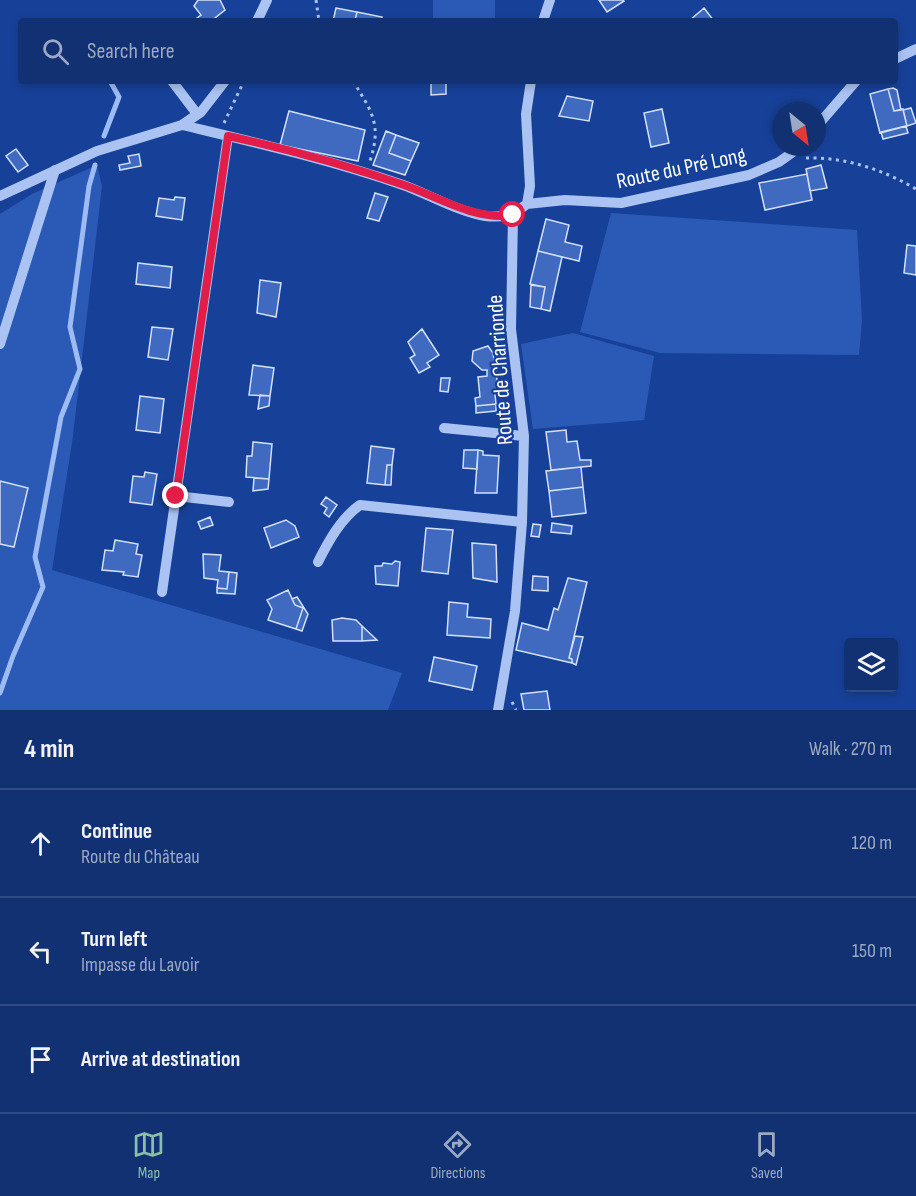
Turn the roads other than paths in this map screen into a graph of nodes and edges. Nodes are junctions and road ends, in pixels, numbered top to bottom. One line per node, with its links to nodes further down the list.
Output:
1 (267, 0): 3 (street)
2 (550, 0): 4 (street)
3 (258, 18)
4 (544, 18)
5 (916, 49): 6 (street)
6 (898, 58)
7 (174, 84): 11 (street)
8 (222, 84): 11 (street)
9 (531, 84): 18 (street)
10 (853, 84): 12 (street)
11 (197, 114): 13 (street)
12 (826, 116)
13 (182, 125): 14 (street); 16 (street)
14 (223, 135): 19 (street); 23 (street)
15 (787, 156): 18 (street, Route du Pré Long)
16 (55, 170): 17 (street); 20 (street)
17 (0, 196)
18 (526, 204): 19 (street)
19 (513, 215): 22 (street, Route de Charrionde)
20 (0, 344)
21 (444, 428): 22 (street)
22 (524, 436): 25 (street, Route de Charrionde)
23 (176, 496): 24 (street); 27 (street)
24 (229, 502)
25 (522, 522): 26 (street); 28 (street, Route de Charrionde)
26 (318, 561)
27 (162, 592)
28 (498, 710)

